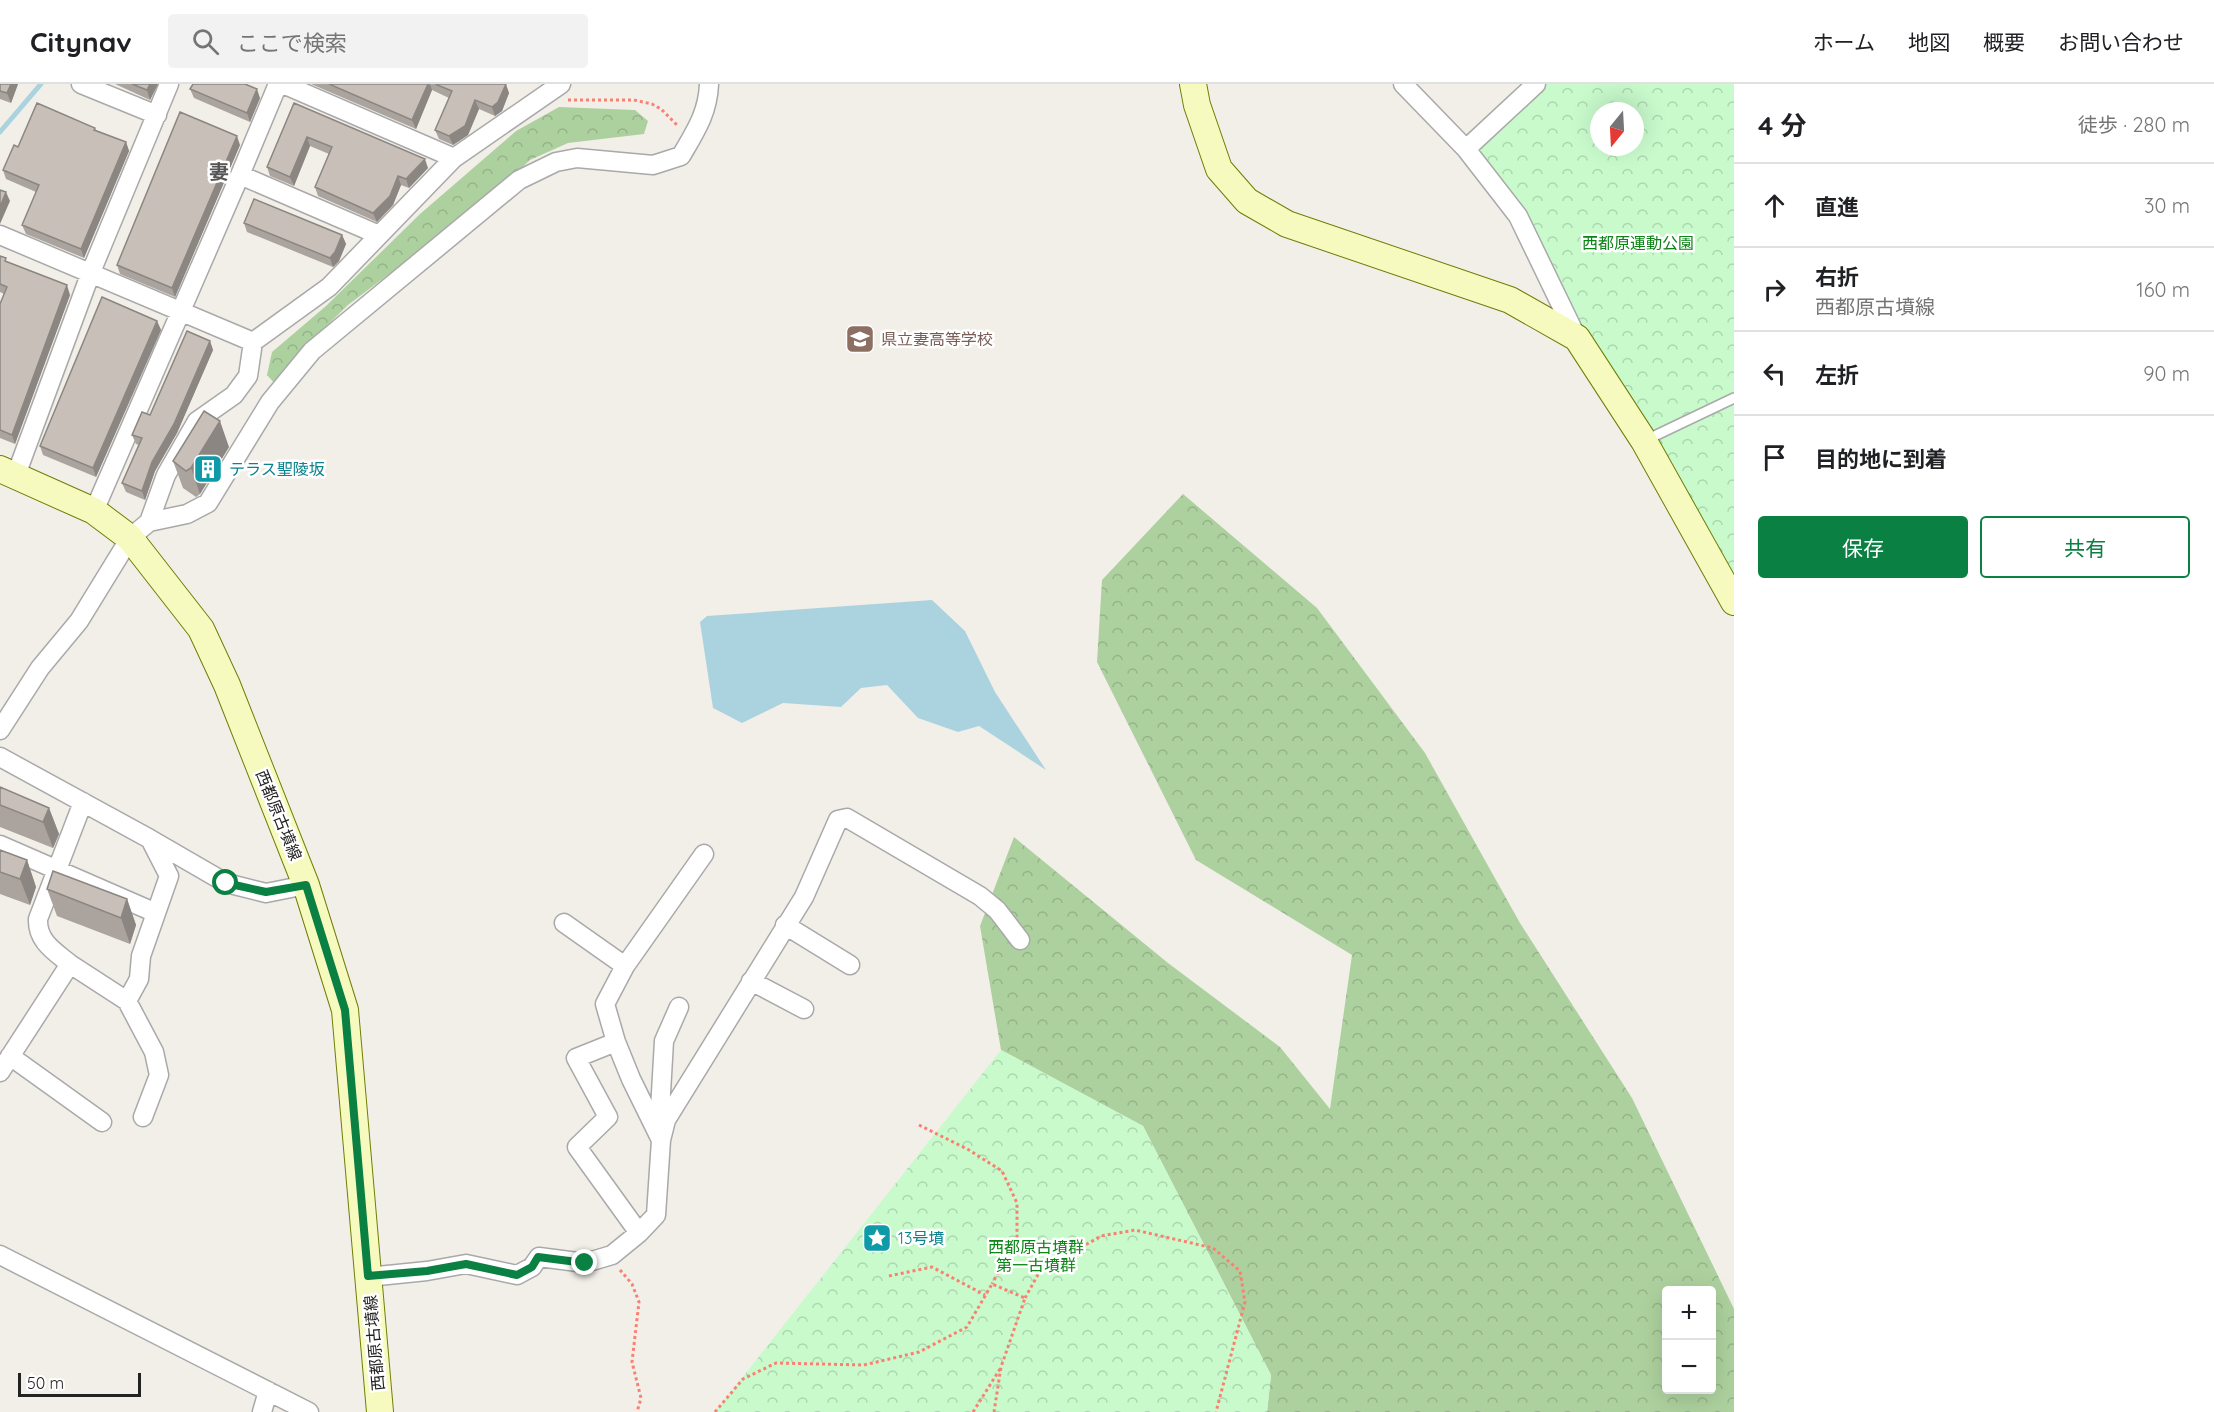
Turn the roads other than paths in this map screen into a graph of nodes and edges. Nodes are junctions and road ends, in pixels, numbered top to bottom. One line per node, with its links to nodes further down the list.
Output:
1 (81, 84): 10 (street)
2 (170, 84): 10 (street)
3 (278, 84): 13 (street)
4 (283, 84): 12 (street)
5 (709, 84): 24 (street)
6 (1193, 84): 18 (main road)
7 (1403, 84): 11 (street)
8 (1536, 84): 11 (street)
9 (559, 85): 12 (street)
10 (157, 115): 16 (street)
11 (1466, 149): 18 (street)
12 (454, 158): 15 (street)
13 (240, 175): 15 (street); 17 (street)
14 (0, 235): 16 (street)
15 (379, 235): 19 (street)
16 (92, 272): 17 (street); 22 (street)
17 (180, 311): 19 (street); 23 (street)
18 (1577, 338): 21 (main road)
19 (253, 342): 24 (street)
20 (1734, 398): 21 (lane)
21 (1644, 441): 25 (main road)
22 (8, 472): 23 (main road, 西都原古墳線)
23 (94, 511): 24 (main road, 西都原古墳線)
24 (140, 530): 26 (street); 33 (main road, 西都原古墳線)
25 (1734, 602)
26 (0, 730)
27 (0, 757): 28 (street)
28 (83, 802): 29 (street); 32 (street)
29 (150, 839): 33 (street); 34 (street)
30 (0, 845): 32 (street)
31 (704, 854): 40 (street)
32 (57, 870): 34 (street); 38 (street)
33 (306, 885): 53 (main road, 西都原古墳線)
34 (156, 913): 42 (street)
35 (564, 923): 40 (street)
36 (785, 925): 37 (street); 39 (street); 41 (street)
37 (1020, 940)
38 (70, 964): 42 (street); 46 (street)
39 (850, 964)
40 (625, 966): 45 (street)
41 (751, 981): 44 (street); 48 (street)
42 (127, 1000): 47 (street)
43 (679, 1007): 48 (street)
44 (804, 1009)
45 (616, 1042): 50 (street); 51 (street)
46 (5, 1064): 49 (street)
47 (143, 1117)
48 (666, 1120): 50 (street)
49 (102, 1122)
50 (661, 1140): 51 (street)
51 (639, 1233): 53 (street)
52 (0, 1255): 54 (street)
53 (368, 1276): 57 (main road, 西都原古墳線)
54 (268, 1390): 55 (street); 56 (street)
55 (262, 1412)
56 (309, 1412)
57 (380, 1412)

